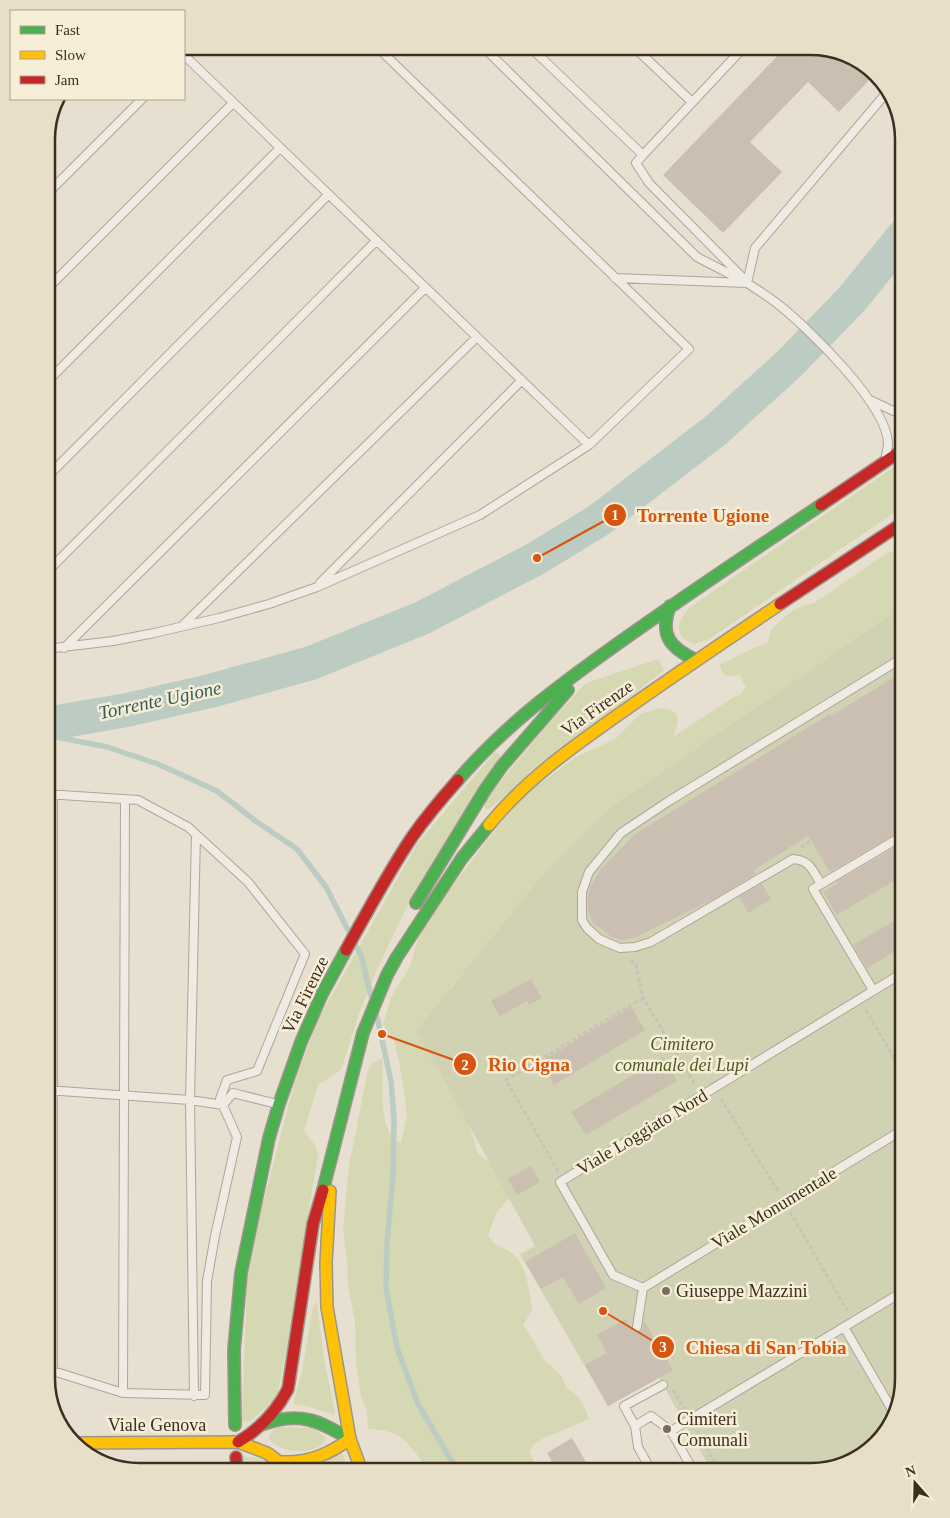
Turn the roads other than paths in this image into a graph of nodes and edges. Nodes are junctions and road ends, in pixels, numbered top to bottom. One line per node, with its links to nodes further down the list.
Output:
1 (385, 55): 16 (lane)
2 (491, 55): 18 (lane)
3 (537, 55): 12 (lane)
4 (642, 55): 10 (lane)
5 (736, 55): 10 (lane)
6 (185, 57): 9 (lane)
7 (883, 97): 18 (lane)
8 (141, 100): 13 (lane)
9 (233, 102): 11 (lane); 17 (lane)
10 (692, 102): 12 (lane)
11 (280, 148): 14 (lane); 21 (lane)
12 (643, 155): 18 (lane)
13 (55, 186)
14 (328, 195): 15 (lane); 28 (lane)
15 (376, 242): 19 (lane); 30 (lane)
16 (615, 278): 18 (lane); 25 (lane)
17 (55, 281)
18 (747, 283): 23 (lane)
19 (425, 288): 20 (lane); 35 (lane)
20 (477, 337): 22 (lane); 33 (lane)
21 (55, 374)
22 (522, 380): 25 (lane); 31 (lane)
23 (870, 400): 24 (lane); 27 (lane)
24 (895, 412)
25 (589, 445): 31 (lane)
26 (895, 455): 27 (main road, Via Firenze)
27 (884, 463): 32 (main road, Via Firenze)
28 (55, 469)
29 (895, 528): 36 (main road, Via Firenze)
30 (55, 564)
31 (317, 587): 33 (lane)
32 (670, 606): 36 (main road); 38 (main road, Via Firenze)
33 (180, 627): 35 (lane)
34 (55, 648): 35 (lane)
35 (64, 648)
36 (696, 660): 44 (main road, Via Firenze)
37 (895, 663): 43 (lane)
38 (587, 666): 44 (main road, Via Firenze); 50 (main road, Via Firenze)
39 (55, 794): 40 (lane)
40 (125, 798): 41 (lane); 48 (lane)
41 (196, 835): 49 (lane); 51 (lane)
42 (895, 840): 43 (lane)
43 (821, 884): 46 (lane)
44 (396, 957): 53 (main road, Via Firenze)
45 (895, 977): 46 (lane, Viale Loggiato Nord)
46 (873, 990): 54 (lane, Viale Loggiato Nord)
47 (55, 1090): 48 (lane)
48 (124, 1095): 49 (lane); 60 (lane)
49 (190, 1100): 51 (lane); 61 (lane)
50 (279, 1104): 51 (lane); 63 (main road, Via Firenze)
51 (223, 1106): 61 (lane)
52 (895, 1135): 54 (lane, Viale Monumentale)
53 (330, 1165): 64 (main road, Via Firenze); 67 (main road, Via Firenze)
54 (644, 1288): 56 (lane)
55 (895, 1296): 57 (lane)
56 (637, 1327)
57 (844, 1327): 62 (lane); 66 (lane)
58 (55, 1373): 60 (lane)
59 (666, 1383): 65 (lane)
60 (123, 1393): 61 (lane)
61 (194, 1396)
62 (890, 1406)
63 (235, 1425)
64 (260, 1426): 67 (main road, Via Firenze); 68 (main road, Via Firenze)
65 (635, 1426): 66 (lane); 74 (lane)
66 (671, 1432): 75 (lane)
67 (350, 1439): 71 (main road); 73 (main road, Via Firenze)
68 (238, 1442): 69 (main road, Viale Genova); 71 (main road)
69 (85, 1443)
70 (236, 1457): 72 (main road)
71 (282, 1462)
72 (236, 1463)
73 (359, 1463)
74 (647, 1463)
75 (689, 1463)

